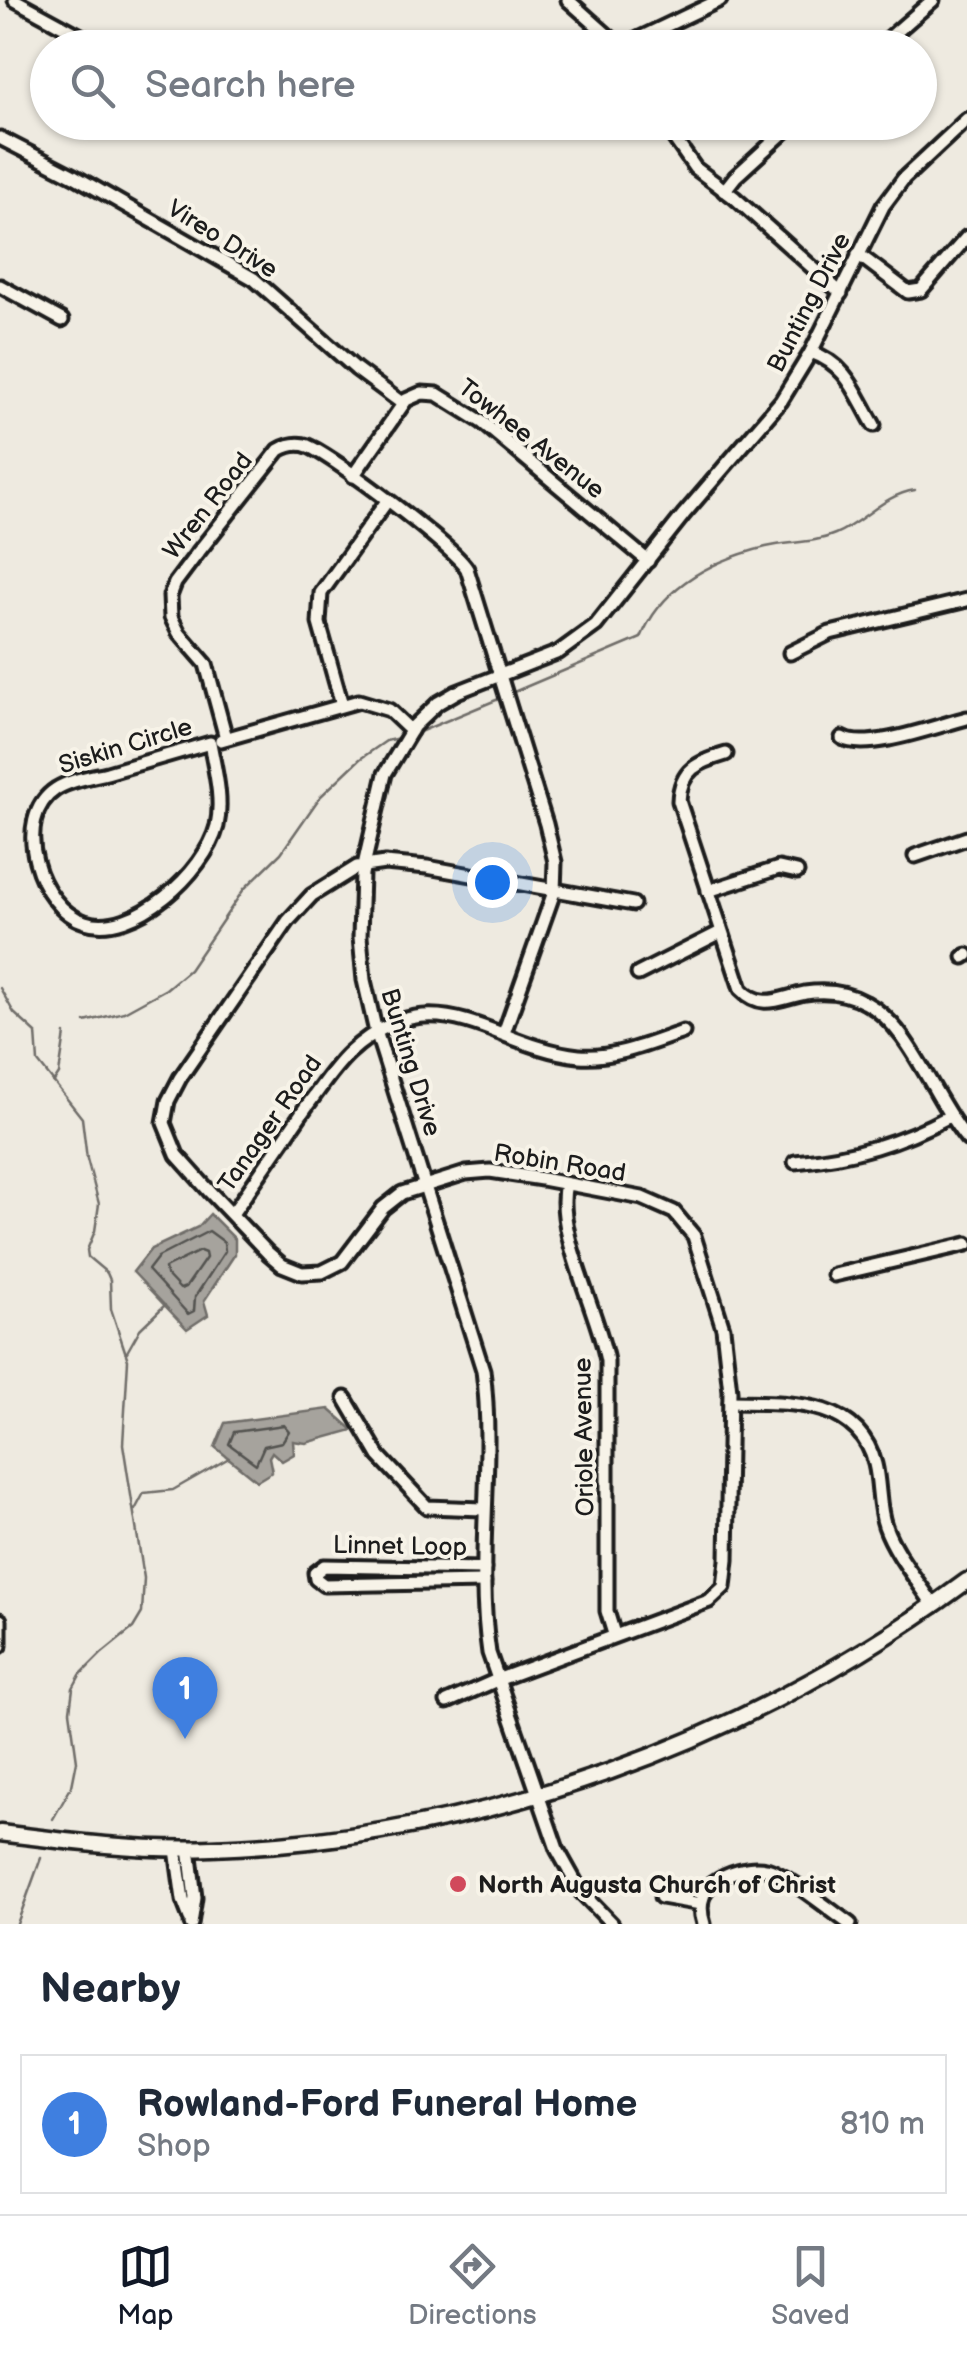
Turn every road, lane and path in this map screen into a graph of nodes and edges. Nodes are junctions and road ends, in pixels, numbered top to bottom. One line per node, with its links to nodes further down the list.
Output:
1 (15, 0): 7 (street)
2 (568, 0): 8 (street)
3 (686, 0): 6 (street)
4 (720, 0): 6 (street)
5 (933, 0): 10 (street)
6 (697, 10): 9 (street)
7 (69, 30)
8 (602, 30)
9 (656, 30)
10 (899, 30)
11 (967, 119): 17 (street, Bunting Drive)
12 (0, 138): 22 (street, Vireo Drive)
13 (674, 140): 15 (street)
14 (775, 140): 15 (street)
15 (724, 192): 19 (street)
16 (967, 237): 17 (street)
17 (858, 254): 19 (street, Bunting Drive)
18 (0, 286): 20 (street)
19 (840, 293): 21 (street, Bunting Drive)
20 (62, 320)
21 (812, 352): 23 (street); 26 (street, Bunting Drive)
22 (404, 404): 24 (street); 26 (street, Towhee Avenue)
23 (874, 425)
24 (353, 476): 25 (street, Wren Road); 33 (street, Wren Road)
25 (387, 501): 29 (street, Wren Road); 30 (street)
26 (648, 560): 29 (street, Bunting Drive)
27 (967, 600): 28 (street)
28 (790, 653)
29 (500, 676): 32 (street, Bunting Drive); 41 (street, Wren Road)
30 (342, 705): 32 (street, Siskin Circle); 33 (street, Siskin Circle)
31 (967, 718): 34 (street)
32 (411, 730): 39 (street, Bunting Drive)
33 (226, 738): 35 (street, Siskin Circle)
34 (842, 738)
35 (210, 743): 35 (street, Siskin Circle)
36 (726, 754): 42 (street)
37 (967, 838): 38 (street)
38 (915, 856)
39 (364, 865): 41 (street, Robin Road); 48 (street, Bunting Drive); 54 (street, Robin Road)
40 (797, 872): 42 (street)
41 (554, 892): 43 (street, Robin Road); 47 (street)
42 (708, 892): 44 (street)
43 (634, 904)
44 (721, 932): 45 (street); 49 (street)
45 (638, 974)
46 (683, 1032): 47 (street, Tanager Road)
47 (504, 1033): 48 (street, Tanager Road)
48 (377, 1034): 52 (street, Bunting Drive); 54 (street, Tanager Road)
49 (950, 1116): 50 (street); 51 (street)
50 (967, 1139)
51 (795, 1162)
52 (425, 1184): 53 (street, Robin Road); 54 (street, Robin Road); 59 (street, Bunting Drive)
53 (566, 1184): 58 (street, Robin Road); 66 (street, Oriole Avenue)
54 (232, 1214)
55 (967, 1244): 56 (street)
56 (834, 1275)
57 (344, 1398): 59 (street)
58 (730, 1402): 64 (street); 66 (street, Robin Road)
59 (483, 1509): 61 (street, Bunting Drive)
60 (425, 1567): 61 (street, Linnet Loop); 63 (street); 63 (street, Linnet Loop)
61 (484, 1576): 63 (street, Linnet Loop); 68 (street, Bunting Drive)
62 (967, 1582): 64 (main road)
63 (424, 1585)
64 (934, 1606): 70 (main road)
65 (0, 1620): 67 (street)
66 (614, 1634): 68 (street, Robin Road)
67 (0, 1646)
68 (497, 1680): 69 (street, Robin Road); 70 (street, Bunting Drive)
69 (447, 1702)
70 (538, 1794): 72 (main road); 76 (street, Bunting Drive)
71 (0, 1833): 72 (main road)
72 (183, 1848): 75 (street)
73 (661, 1897): 74 (street)
74 (701, 1904): 77 (street); 78 (street)
75 (191, 1923)
76 (612, 1924)
77 (704, 1924)
78 (850, 1924)

